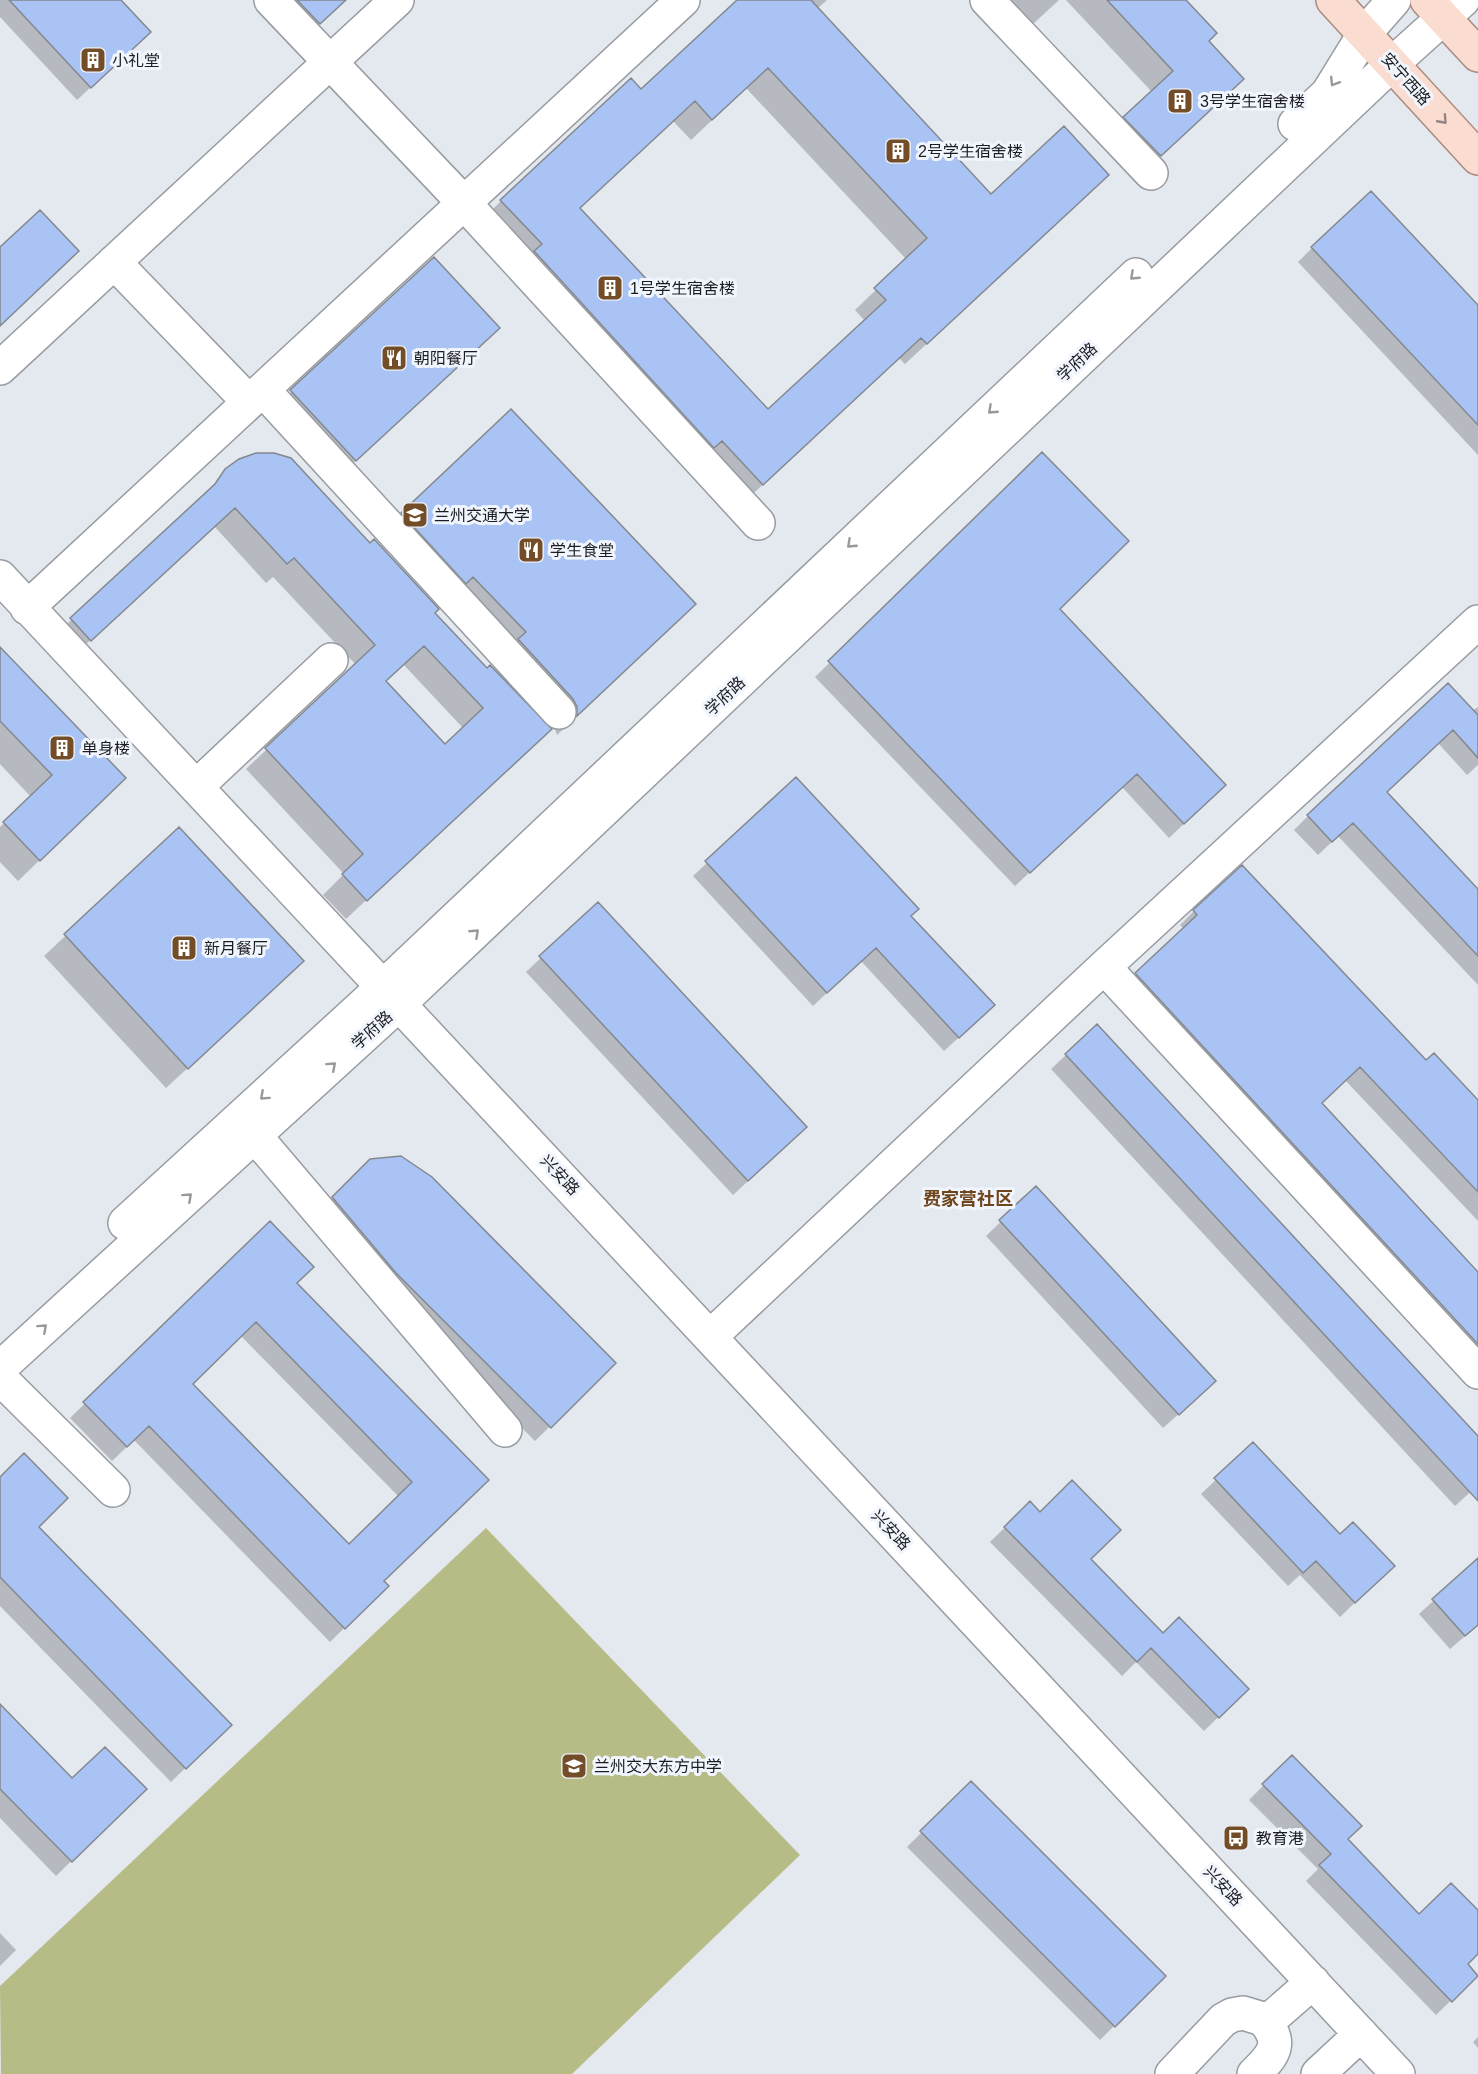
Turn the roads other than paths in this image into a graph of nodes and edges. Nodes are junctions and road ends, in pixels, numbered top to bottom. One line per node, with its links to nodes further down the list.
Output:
1 (271, 0): 10 (street)
2 (397, 0): 10 (street)
3 (683, 0): 14 (street)
4 (987, 0): 13 (street)
5 (1333, 0): 8 (main road, 安宁西路)
6 (1394, 0): 8 (street, 学府路)
7 (1445, 6): 9 (main road); 11 (street, 学府路)
8 (1365, 33): 11 (main road, 安宁西路); 26 (street, 学府路, one-way to 26)
9 (1478, 55)
10 (332, 60): 14 (street); 15 (street)
11 (1392, 64): 12 (main road, 安宁西路, one-way to 12); 26 (street, 学府路, one-way to 11)
12 (1478, 158)
13 (1151, 173)
14 (465, 204): 17 (street); 18 (street)
15 (114, 262): 16 (street); 17 (street)
16 (0, 368)
17 (256, 396): 20 (street); 23 (street)
18 (758, 523)
19 (0, 577): 20 (street, 兴安路)
20 (27, 608): 24 (street, 兴安路)
21 (1478, 622): 25 (street)
22 (331, 660): 24 (street)
23 (559, 712)
24 (196, 787): 26 (street, 兴安路)
25 (1104, 967): 28 (street); 31 (street)
26 (392, 995): 27 (street, 学府路, one-way to 26); 28 (street, 兴安路); 29 (street, 学府路, one-way to 29)
27 (255, 1136): 30 (street, 学府路, one-way to 27); 33 (street)
28 (711, 1336): 35 (street, 兴安路)
29 (0, 1337)
30 (0, 1368)
31 (1478, 1372)
32 (0, 1378): 34 (street)
33 (505, 1430)
34 (113, 1490)
35 (1312, 1982): 36 (street); 37 (street, 兴安路)
36 (1266, 2023): 38 (street); 39 (street)
37 (1361, 2034): 40 (street); 41 (street, 兴安路)
38 (1172, 2074)
39 (1254, 2074)
40 (1318, 2074)
41 (1398, 2074)

